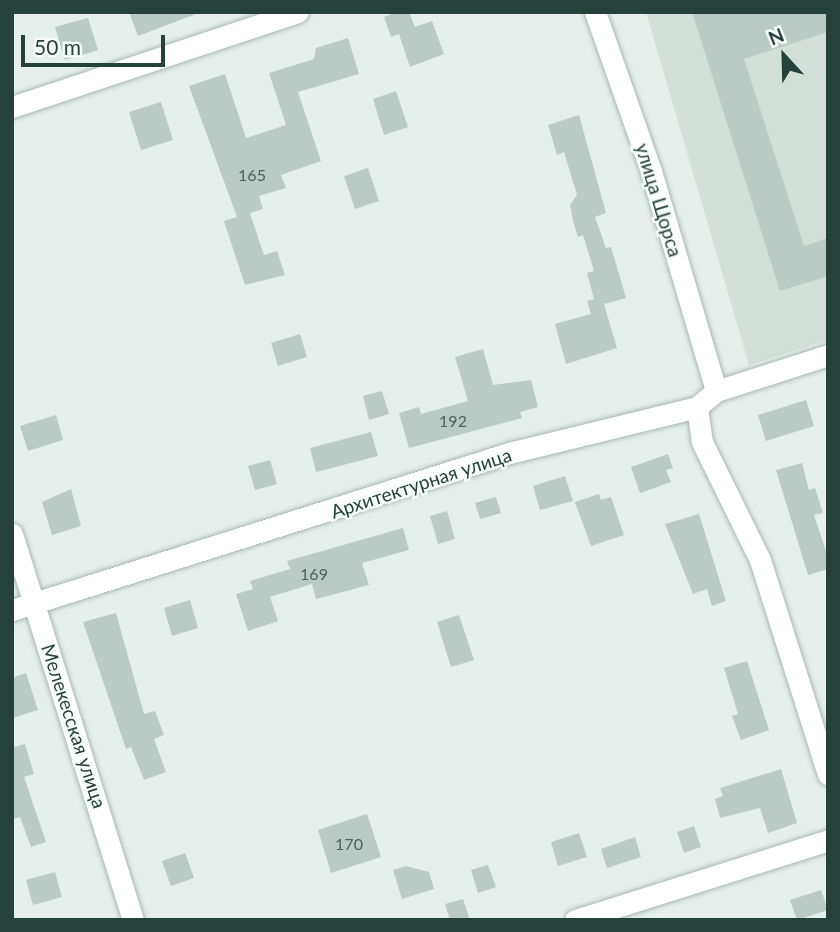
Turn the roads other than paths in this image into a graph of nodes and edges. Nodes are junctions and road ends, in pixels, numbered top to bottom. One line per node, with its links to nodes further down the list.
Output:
1 (298, 12): 3 (street)
2 (595, 12): 5 (street, улица Щорса)
3 (12, 107)
4 (828, 355): 5 (street, Архитектурная улица)
5 (716, 391): 6 (street, Архитектурная улица)
6 (697, 407): 8 (street, Архитектурная улица); 10 (street)
7 (12, 534): 8 (street, Мелекесская улица)
8 (35, 605): 9 (street, Архитектурная улица); 12 (street, Мелекесская улица)
9 (12, 610)
10 (828, 775)
11 (828, 840): 13 (street)
12 (133, 920)
13 (575, 920)

